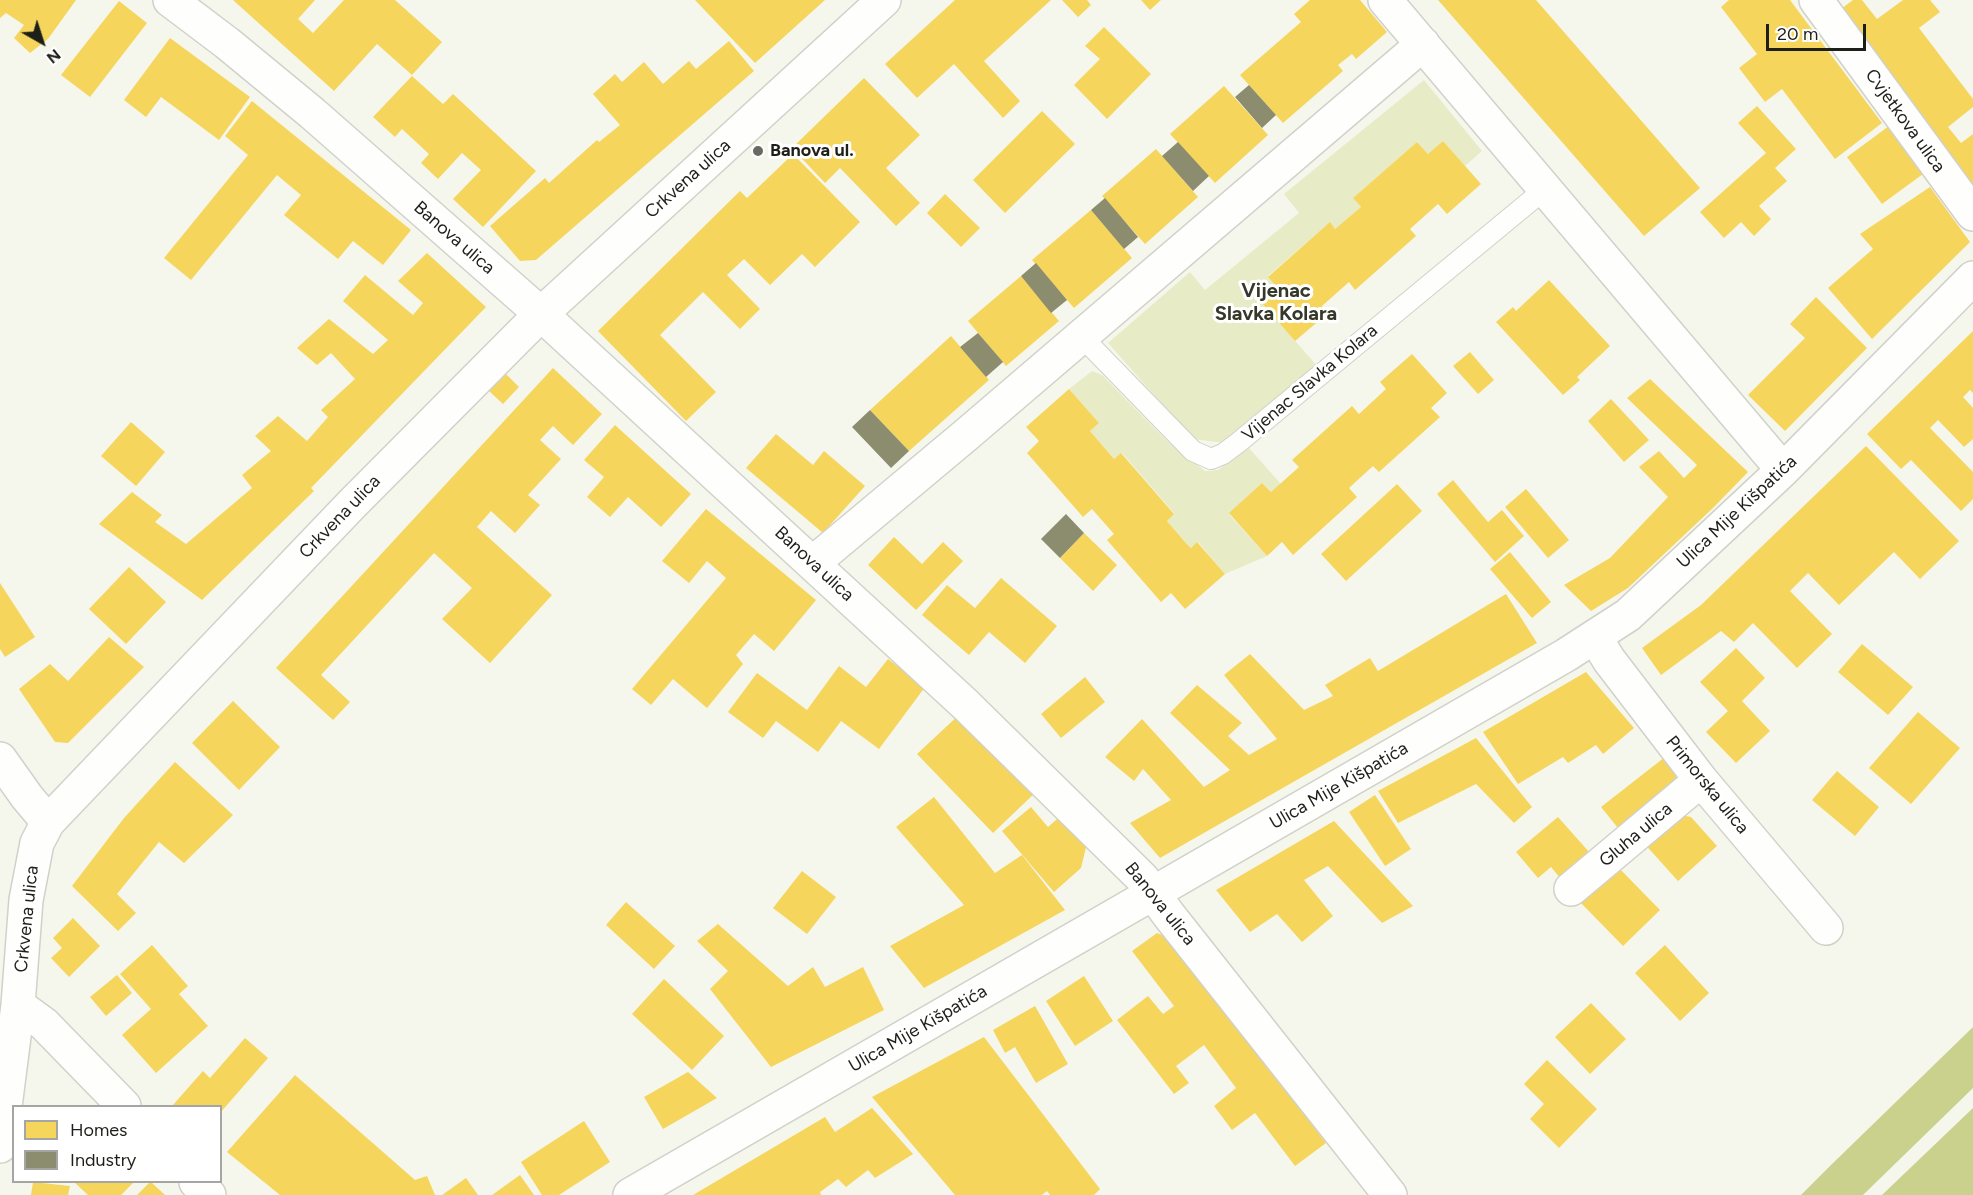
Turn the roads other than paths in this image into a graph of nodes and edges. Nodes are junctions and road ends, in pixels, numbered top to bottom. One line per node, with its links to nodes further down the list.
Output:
1 (170, 0): 9 (street, Banova ulica)
2 (884, 0): 9 (street, Crkvena ulica)
3 (1385, 0): 5 (street)
4 (1816, 0): 7 (street, Cvjetkova ulica)
5 (1423, 44): 6 (street); 10 (street)
6 (1545, 189): 10 (lane, Vijenac Slavka Kolara); 11 (street)
7 (1973, 214)
8 (1973, 278): 11 (street, Ulica Mije Kišpatića)
9 (541, 314): 12 (street, Banova ulica); 16 (street, Crkvena ulica)
10 (1081, 336): 12 (street)
11 (1783, 470): 13 (street, Ulica Mije Kišpatića)
12 (813, 563): 18 (street, Banova ulica)
13 (1595, 637): 15 (street, Primorska ulica); 18 (street, Ulica Mije Kišpatića)
14 (0, 759): 16 (street)
15 (1701, 780): 17 (street, Gluha ulica); 19 (street, Primorska ulica)
16 (48, 822): 20 (street, Crkvena ulica)
17 (1571, 889)
18 (1153, 893): 25 (street, Ulica Mije Kišpatića); 26 (street, Banova ulica)
19 (1826, 928)
20 (18, 1005): 21 (street); 22 (street, Crkvena ulica)
21 (122, 1105)
22 (0, 1146)
23 (197, 1183): 24 (street)
24 (209, 1195)
25 (630, 1195)
26 (1390, 1195)

